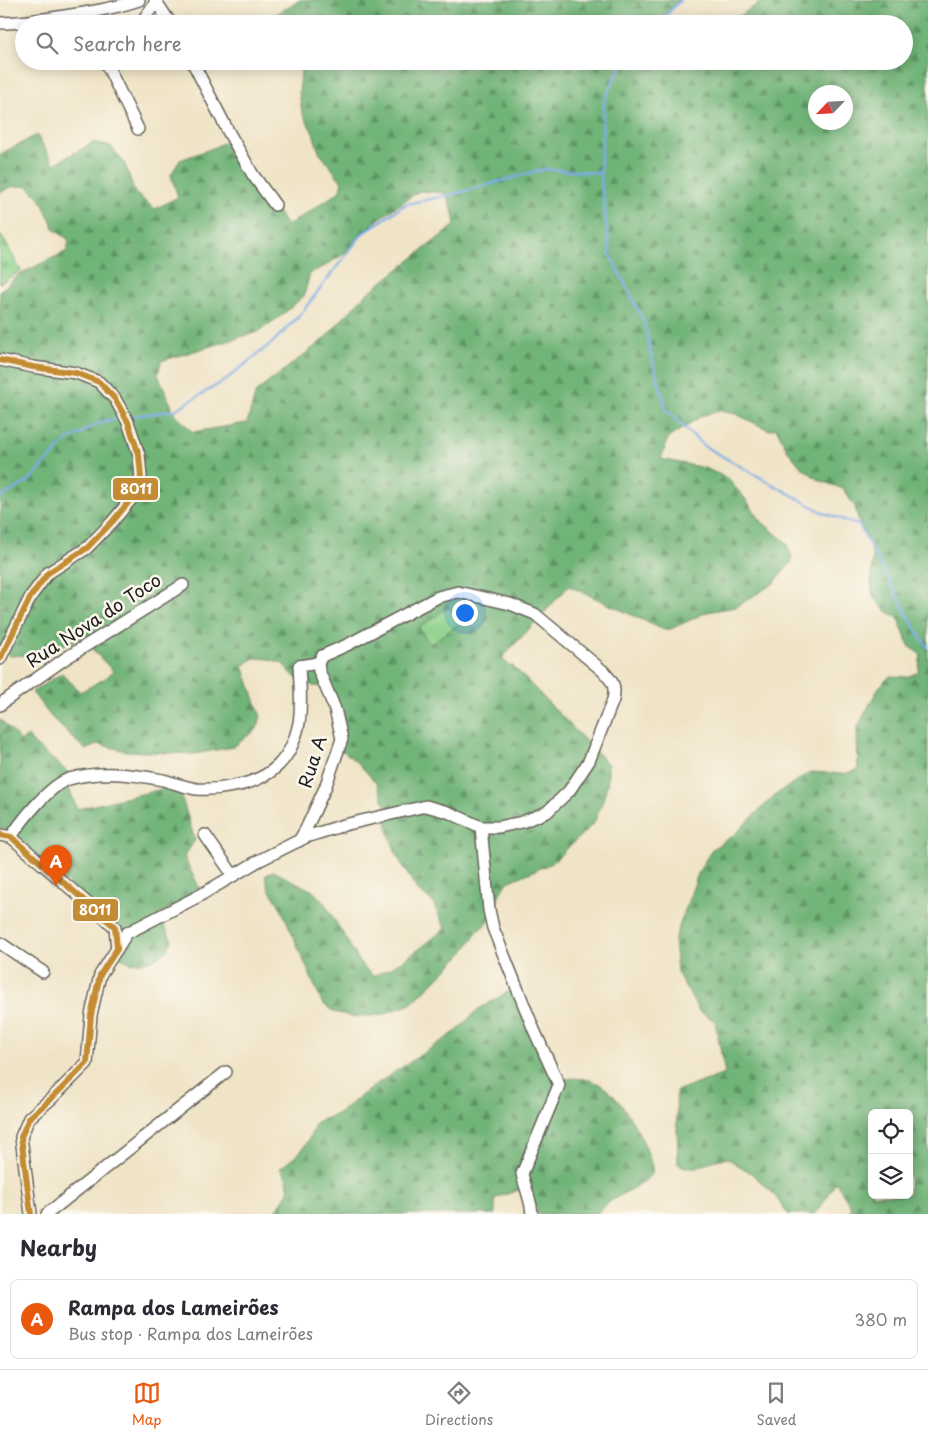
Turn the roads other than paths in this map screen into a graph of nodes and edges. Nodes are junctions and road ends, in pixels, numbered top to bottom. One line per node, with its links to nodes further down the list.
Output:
1 (139, 0): 3 (street)
2 (155, 1): 4 (street); 5 (street)
3 (91, 15)
4 (146, 15)
5 (165, 15)
6 (0, 23): 7 (street)
7 (15, 23)
8 (111, 70): 10 (street)
9 (197, 70): 11 (street)
10 (138, 130)
11 (275, 205)
12 (0, 360): 14 (street)
13 (183, 585): 16 (street, Rua Nova do Toco)
14 (0, 659)
15 (318, 663): 17 (street); 19 (street); 20 (street, Rua A)
16 (0, 705)
17 (481, 827): 20 (street); 28 (street)
18 (205, 835): 21 (street)
19 (5, 836): 23 (street)
20 (298, 841): 21 (street)
21 (233, 875): 23 (street)
22 (0, 943): 24 (street)
23 (117, 949): 26 (street)
24 (43, 972)
25 (226, 1072): 27 (street)
26 (31, 1214)
27 (47, 1214)
28 (532, 1214)

